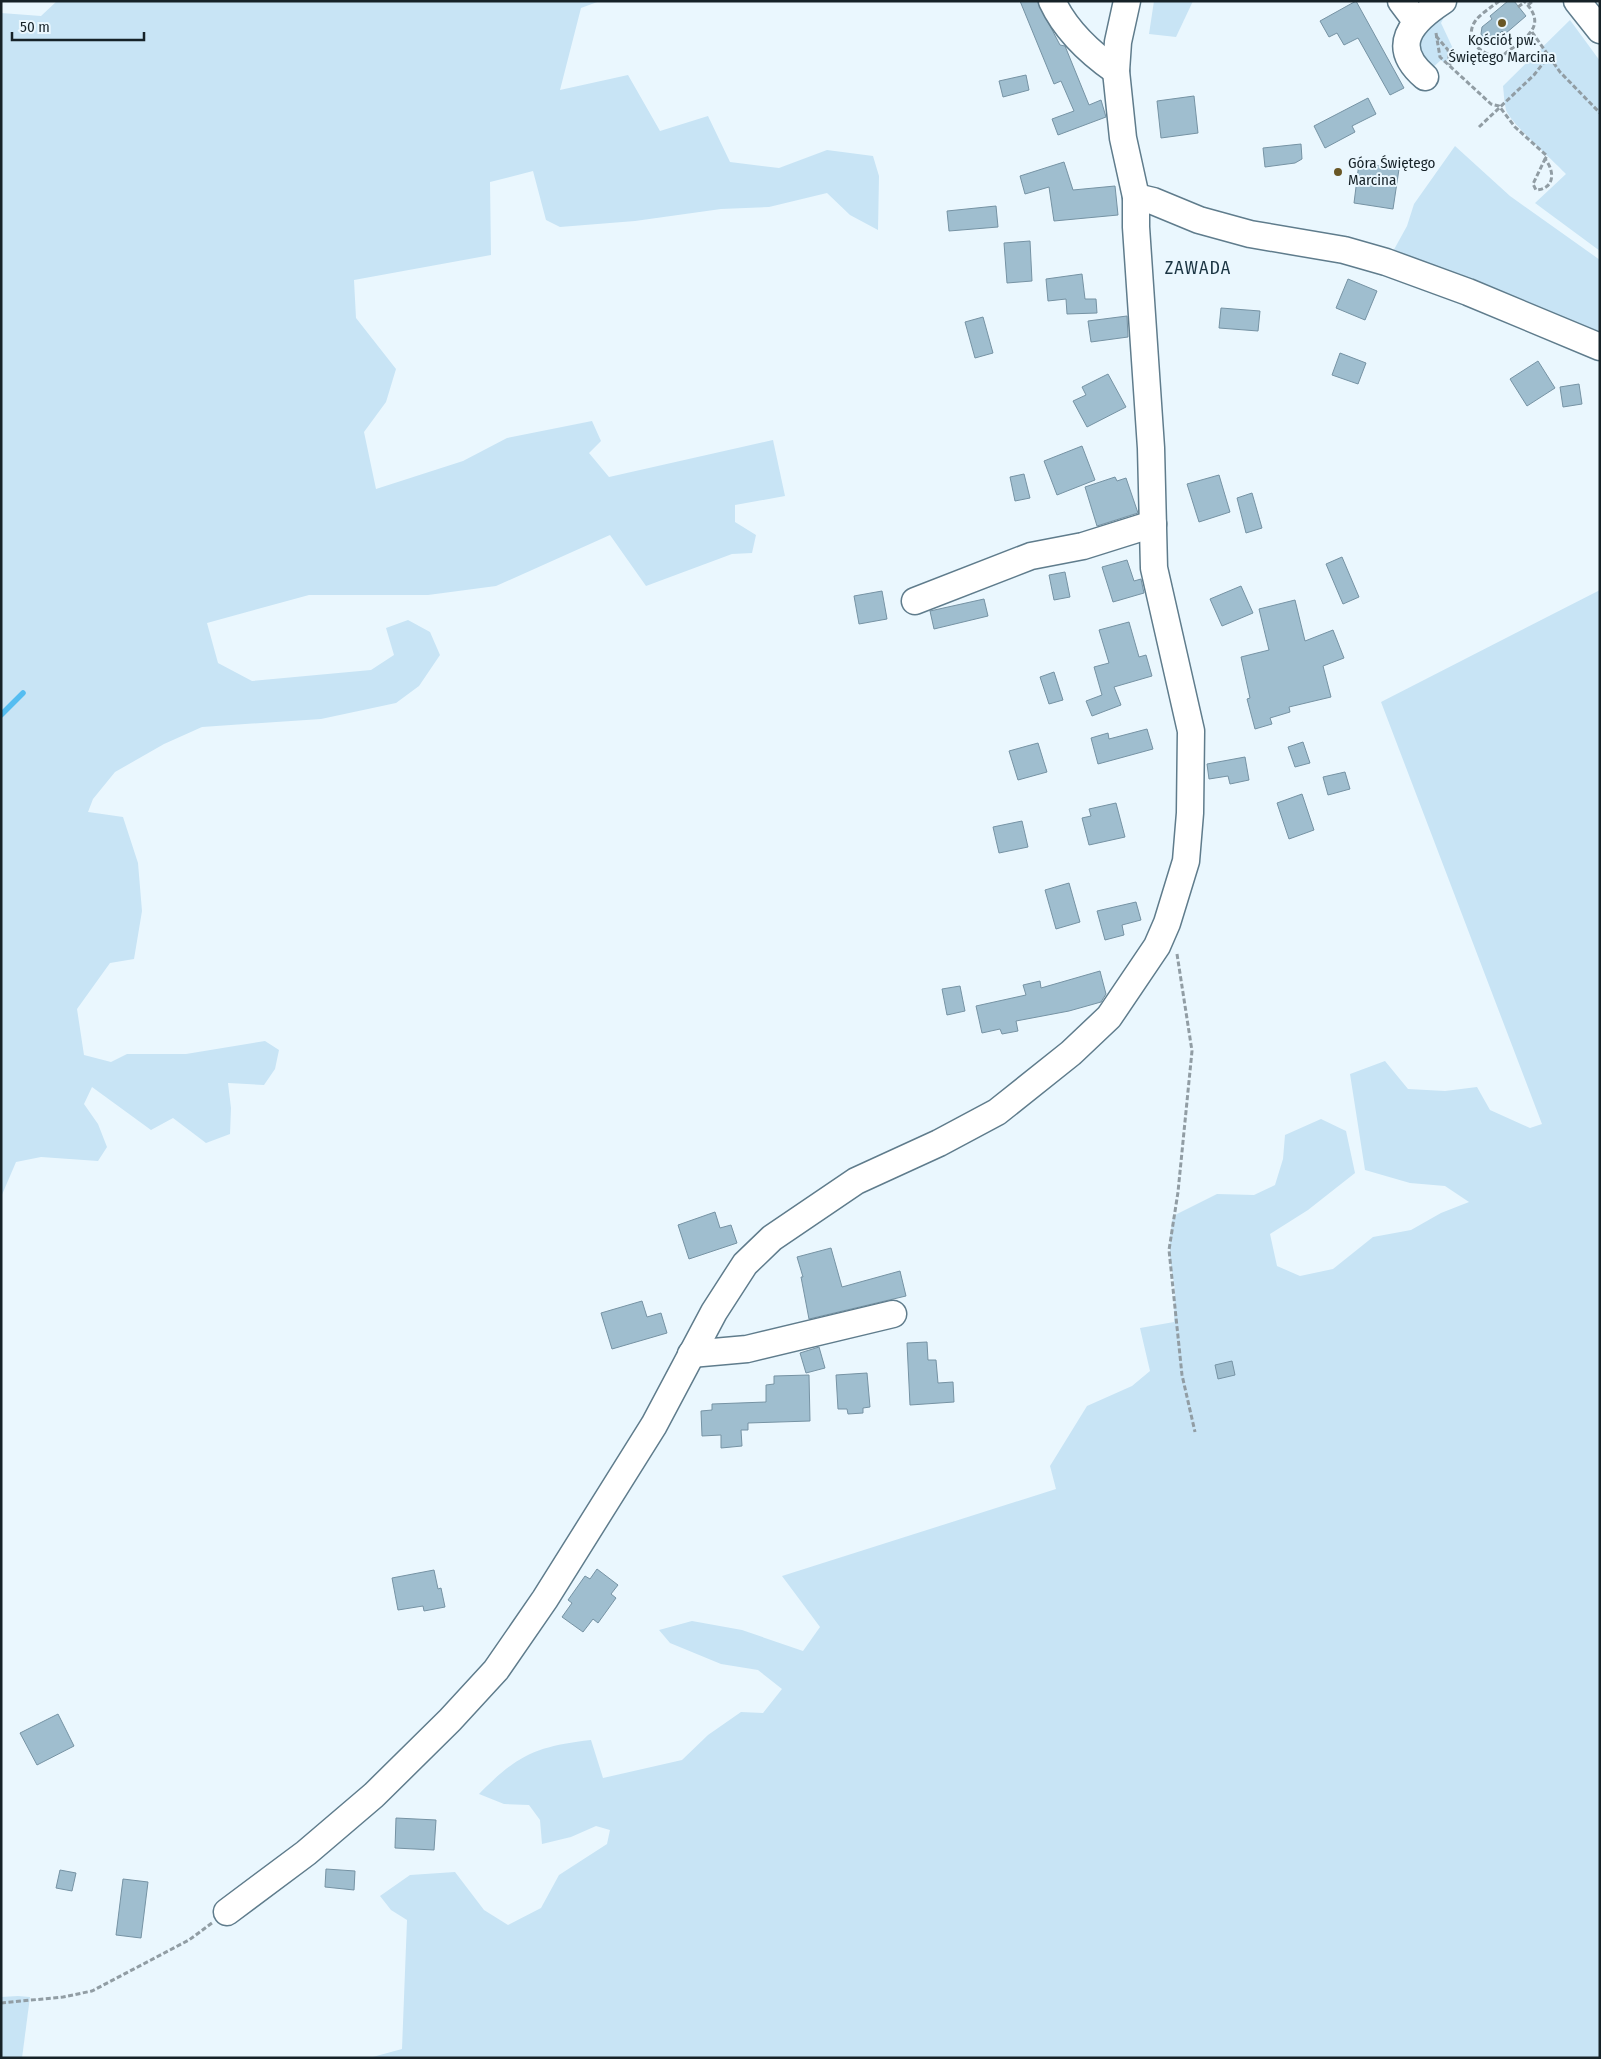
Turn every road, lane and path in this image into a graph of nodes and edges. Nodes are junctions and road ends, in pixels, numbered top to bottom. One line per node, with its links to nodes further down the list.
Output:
1 (1052, 1): 14 (street)
2 (1126, 1): 14 (street)
3 (1443, 1): 9 (street)
4 (1499, 1): 11 (path)
5 (1533, 1): 7 (path)
6 (1577, 1): 10 (street)
7 (1525, 3): 8 (path); 11 (path)
8 (1518, 7)
9 (1423, 22): 13 (path); 13 (path); 15 (street)
10 (1600, 30)
11 (1532, 32): 12 (path)
12 (1548, 57): 16 (path); 17 (path)
13 (1450, 66): 16 (path)
14 (1116, 71): 20 (street)
15 (1425, 77)
16 (1499, 106): 18 (path); 19 (path)
17 (1600, 113)
18 (1480, 127)
19 (1545, 159): 19 (path)
20 (1136, 197): 21 (street); 22 (street)
21 (1600, 347)
22 (1153, 524): 23 (street); 24 (street)
23 (916, 601)
24 (1167, 922): 26 (street); 27 (path)
25 (893, 1314): 26 (street)
26 (691, 1354): 28 (street)
27 (1194, 1432)
28 (227, 1912): 29 (path)
29 (1, 2003)

